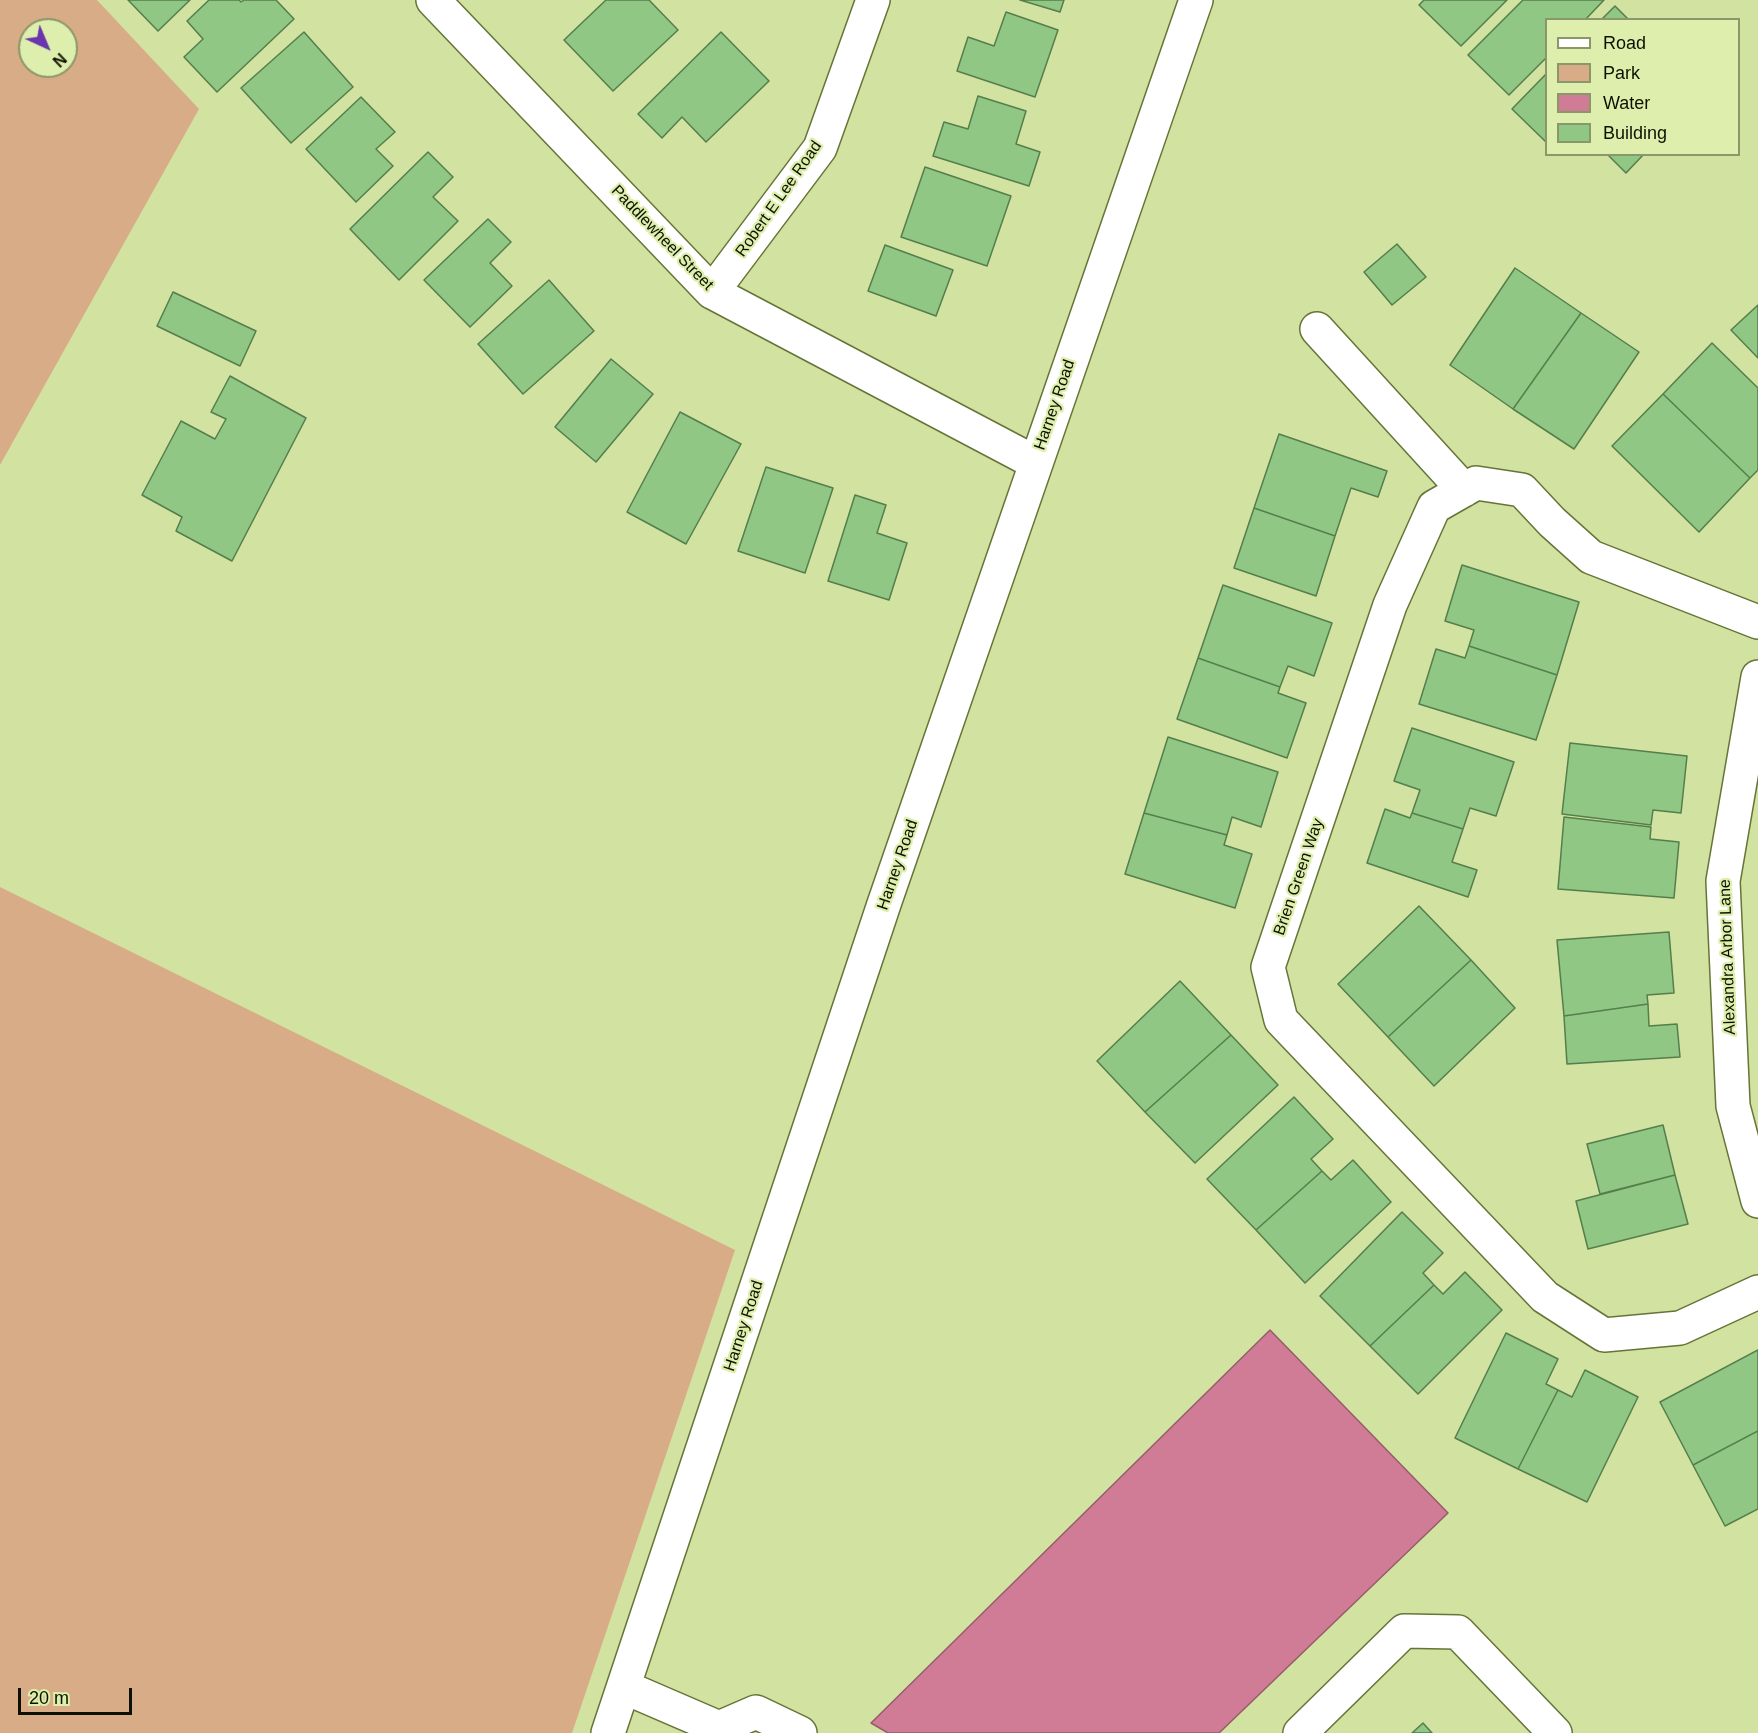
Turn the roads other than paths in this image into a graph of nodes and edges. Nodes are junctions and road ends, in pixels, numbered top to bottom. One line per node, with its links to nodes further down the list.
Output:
1 (433, 0): 4 (street, Paddlewheel Street)
2 (873, 0): 4 (street, Robert E Lee Road)
3 (1196, 0): 6 (street, Harney Road)
4 (712, 292): 6 (street, Paddlewheel Street)
5 (1317, 329): 7 (street)
6 (1036, 463): 12 (street, Harney Road)
7 (1464, 490): 8 (street, Brien Green Way); 11 (street, Brien Green Way)
8 (1758, 622)
9 (1758, 677): 10 (street, Alexandra Arbor Lane)
10 (1758, 1201)
11 (1758, 1292)
12 (624, 1688): 13 (street); 14 (street, Harney Road)
13 (720, 1730): 15 (street)
14 (608, 1733)
15 (800, 1733)
16 (1300, 1733): 17 (street)
17 (1555, 1733)

